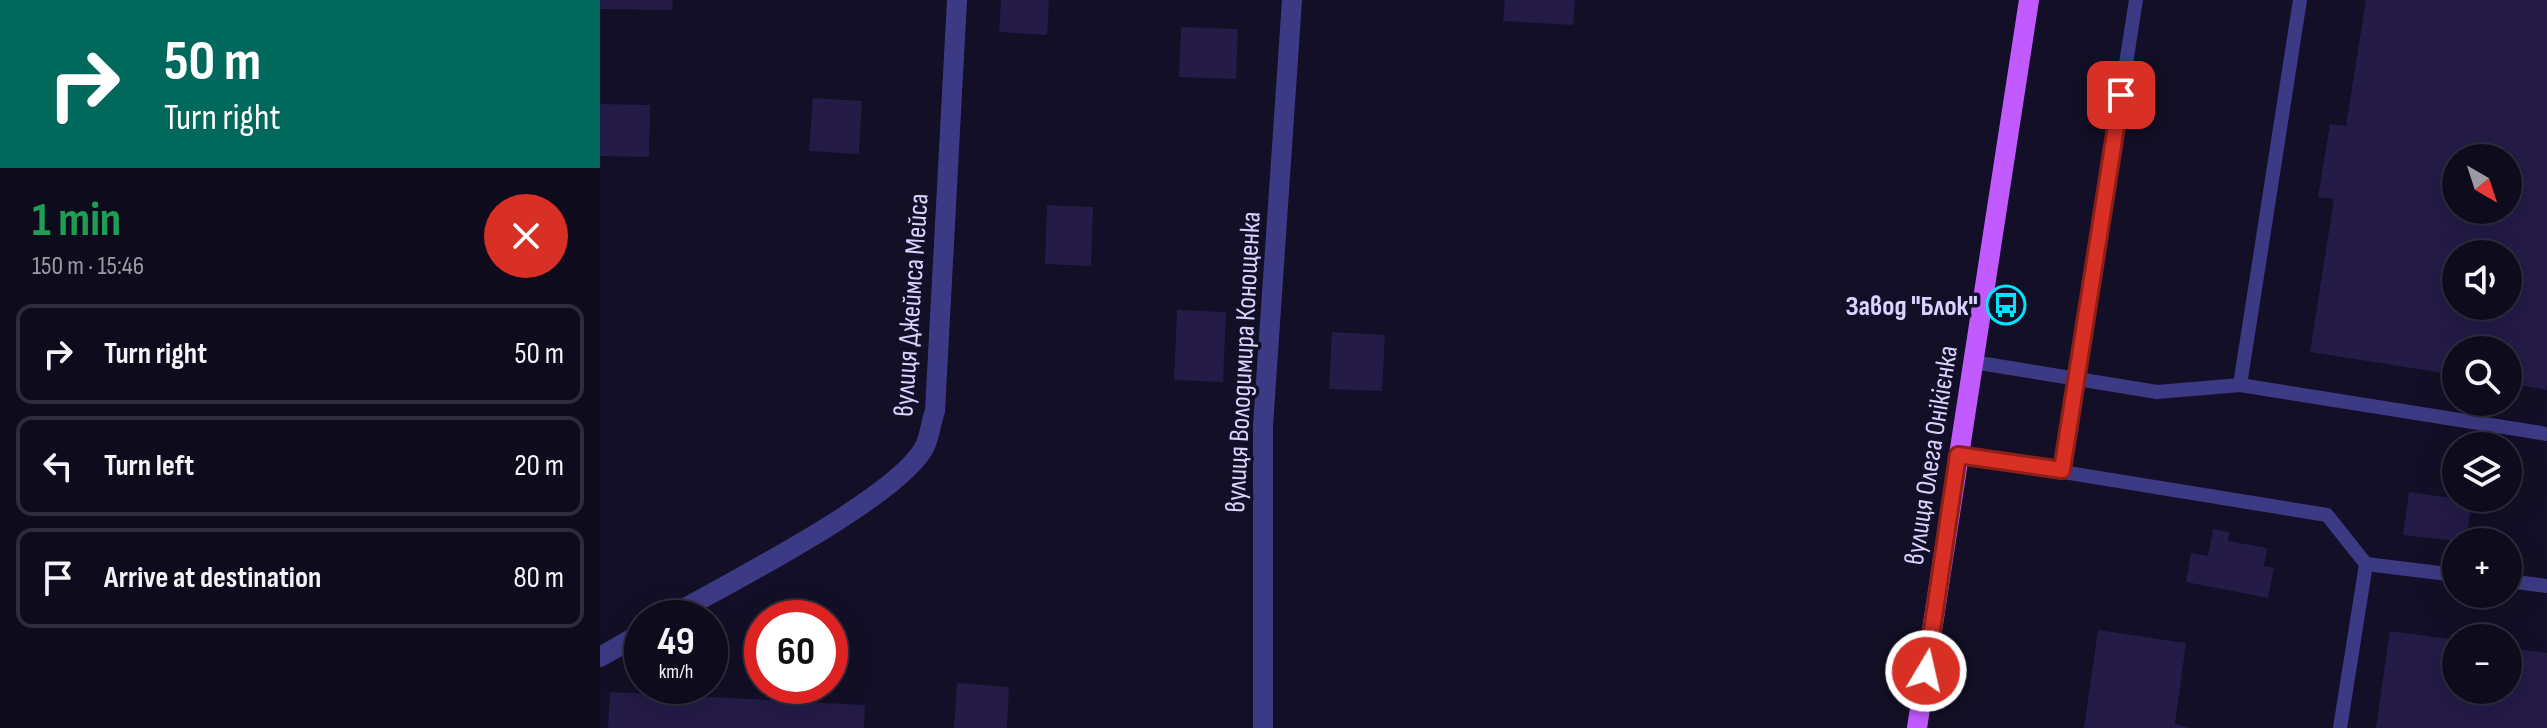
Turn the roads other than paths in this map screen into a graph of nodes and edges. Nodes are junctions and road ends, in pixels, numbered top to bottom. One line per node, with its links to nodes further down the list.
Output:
1 (957, 0): 16 (street, вулиця Джеймса Мейса)
2 (1292, 0): 19 (street, вулиця Володимира Конощенка)
3 (2029, 0): 6 (main road, вулиця Олега Онікієнка)
4 (2136, 0): 7 (lane)
5 (2300, 0): 8 (lane)
6 (1973, 362): 7 (lane); 10 (main road, вулиця Олега Онікієнка)
7 (2076, 379): 8 (lane); 11 (lane)
8 (2240, 385): 9 (lane)
9 (2547, 434)
10 (1958, 455): 11 (lane); 20 (main road, вулиця Олега Онікієнка)
11 (2062, 470): 12 (lane)
12 (2366, 564): 13 (lane); 21 (lane)
13 (2442, 573)
14 (2522, 583): 15 (lane)
15 (2547, 586)
16 (698, 600)
17 (624, 643): 18 (street)
18 (600, 657)
19 (1263, 728)
20 (1917, 728)
21 (2340, 728)

